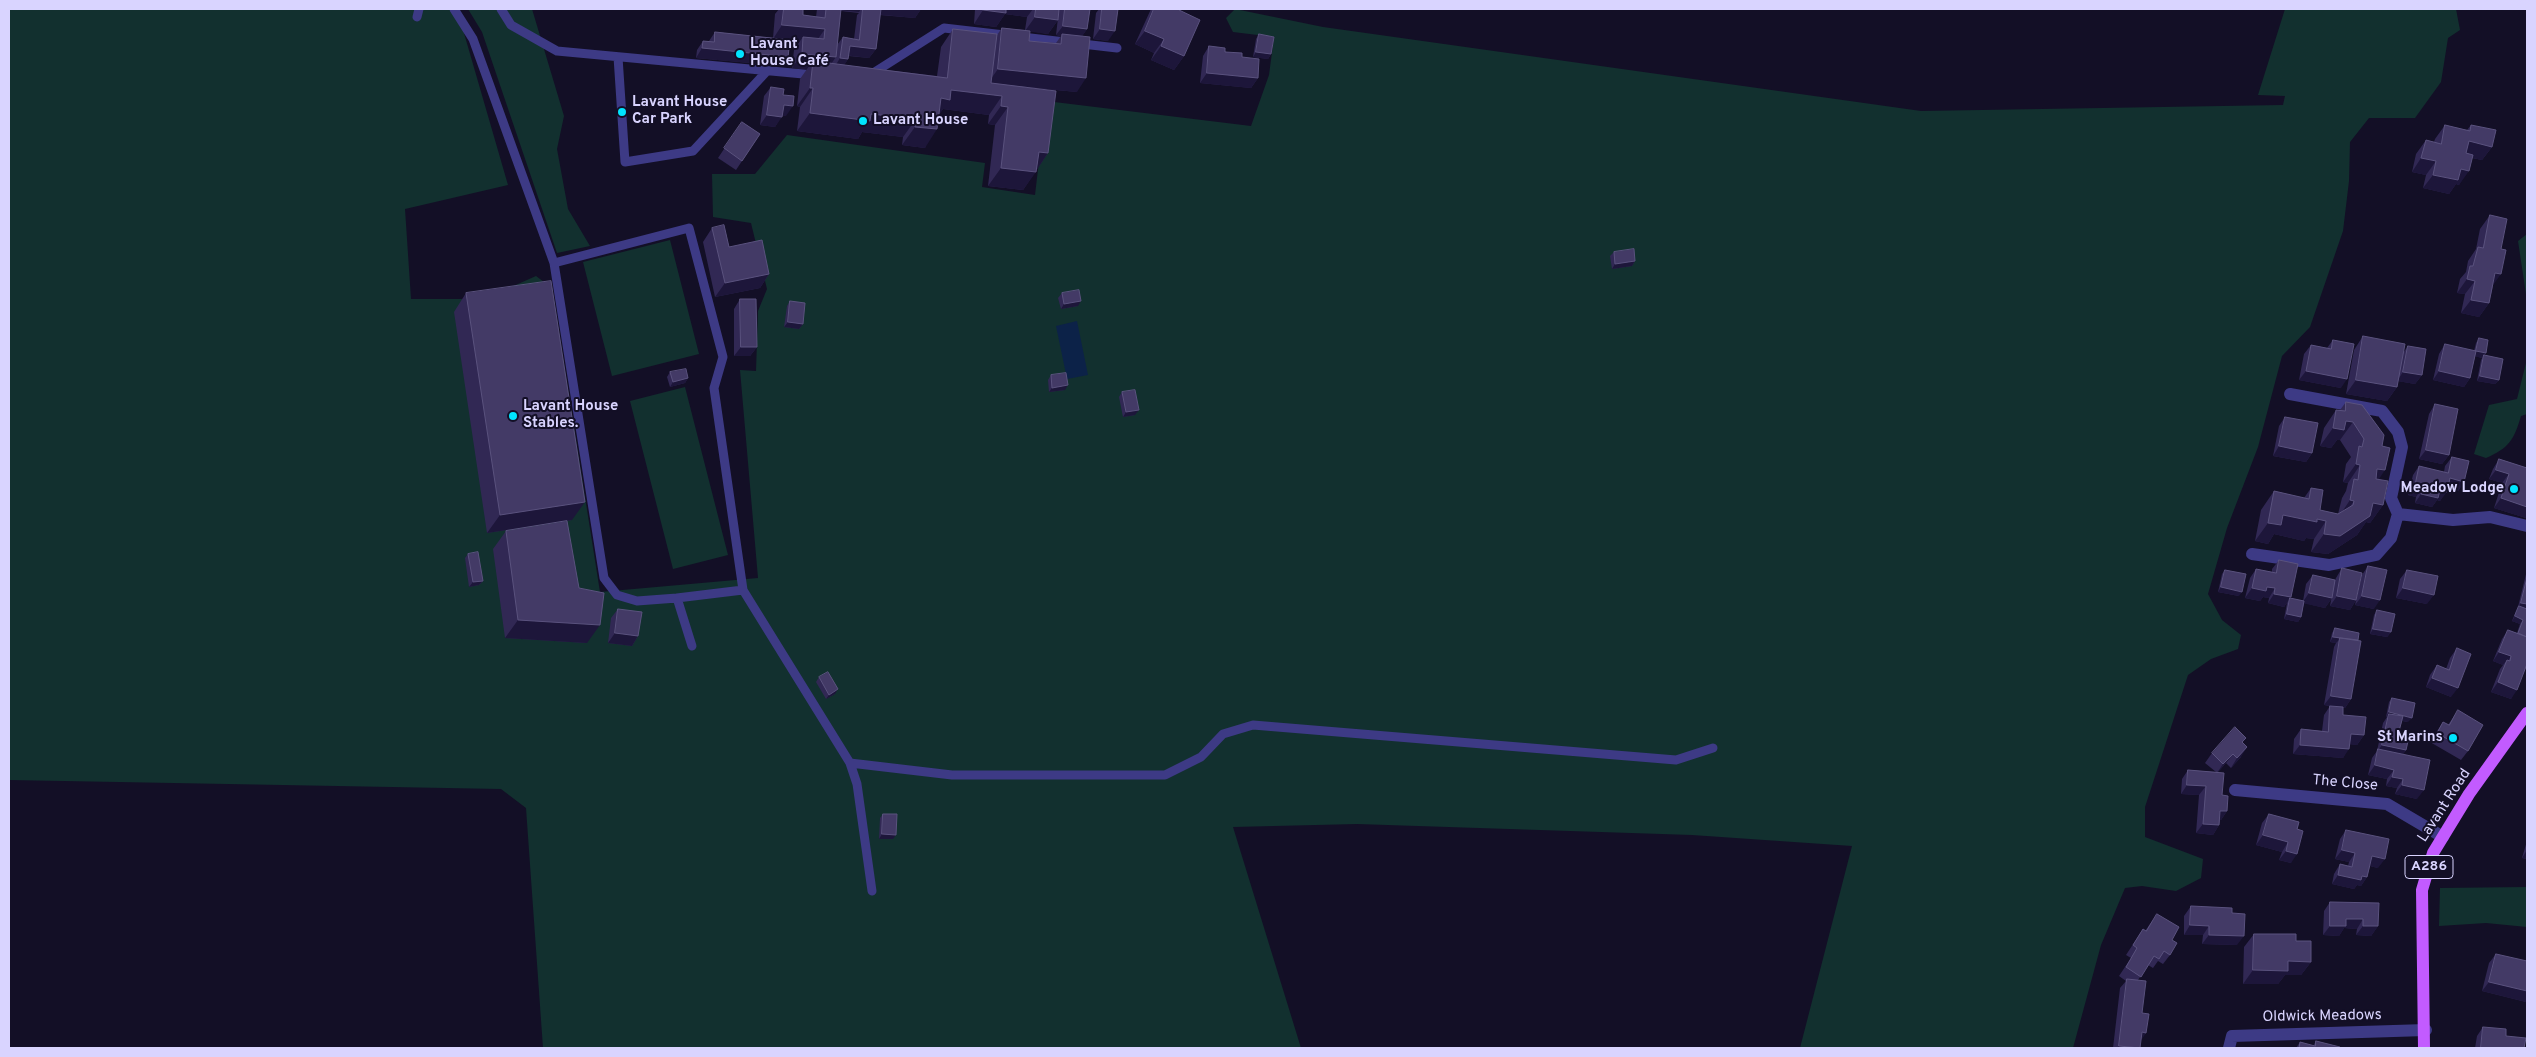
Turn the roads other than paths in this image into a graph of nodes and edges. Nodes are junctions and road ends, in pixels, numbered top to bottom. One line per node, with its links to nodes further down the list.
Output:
1 (454, 9): 8 (lane)
2 (501, 9): 4 (lane)
3 (1117, 48): 7 (lane)
4 (618, 57): 5 (lane); 5 (lane)
5 (767, 71): 6 (lane)
6 (824, 76)
7 (863, 80)
8 (554, 263): 13 (lane); 14 (lane)
9 (2290, 394): 10 (street)
10 (2398, 514): 11 (street); 12 (street)
11 (2527, 526)
12 (2252, 554)
13 (743, 590): 14 (lane); 18 (lane)
14 (677, 598): 15 (lane)
15 (692, 646)
16 (2527, 714): 20 (main road, Lavant Road / A286)
17 (1713, 748): 18 (lane)
18 (850, 763): 21 (lane)
19 (2235, 790): 20 (street, The Close)
20 (2443, 837): 22 (main road, Lavant Road / A286)
21 (872, 891)
22 (2426, 1030): 23 (street, Oldwick Meadows); 24 (main road, Lavant Road / A286)
23 (2229, 1048)
24 (2424, 1048)

